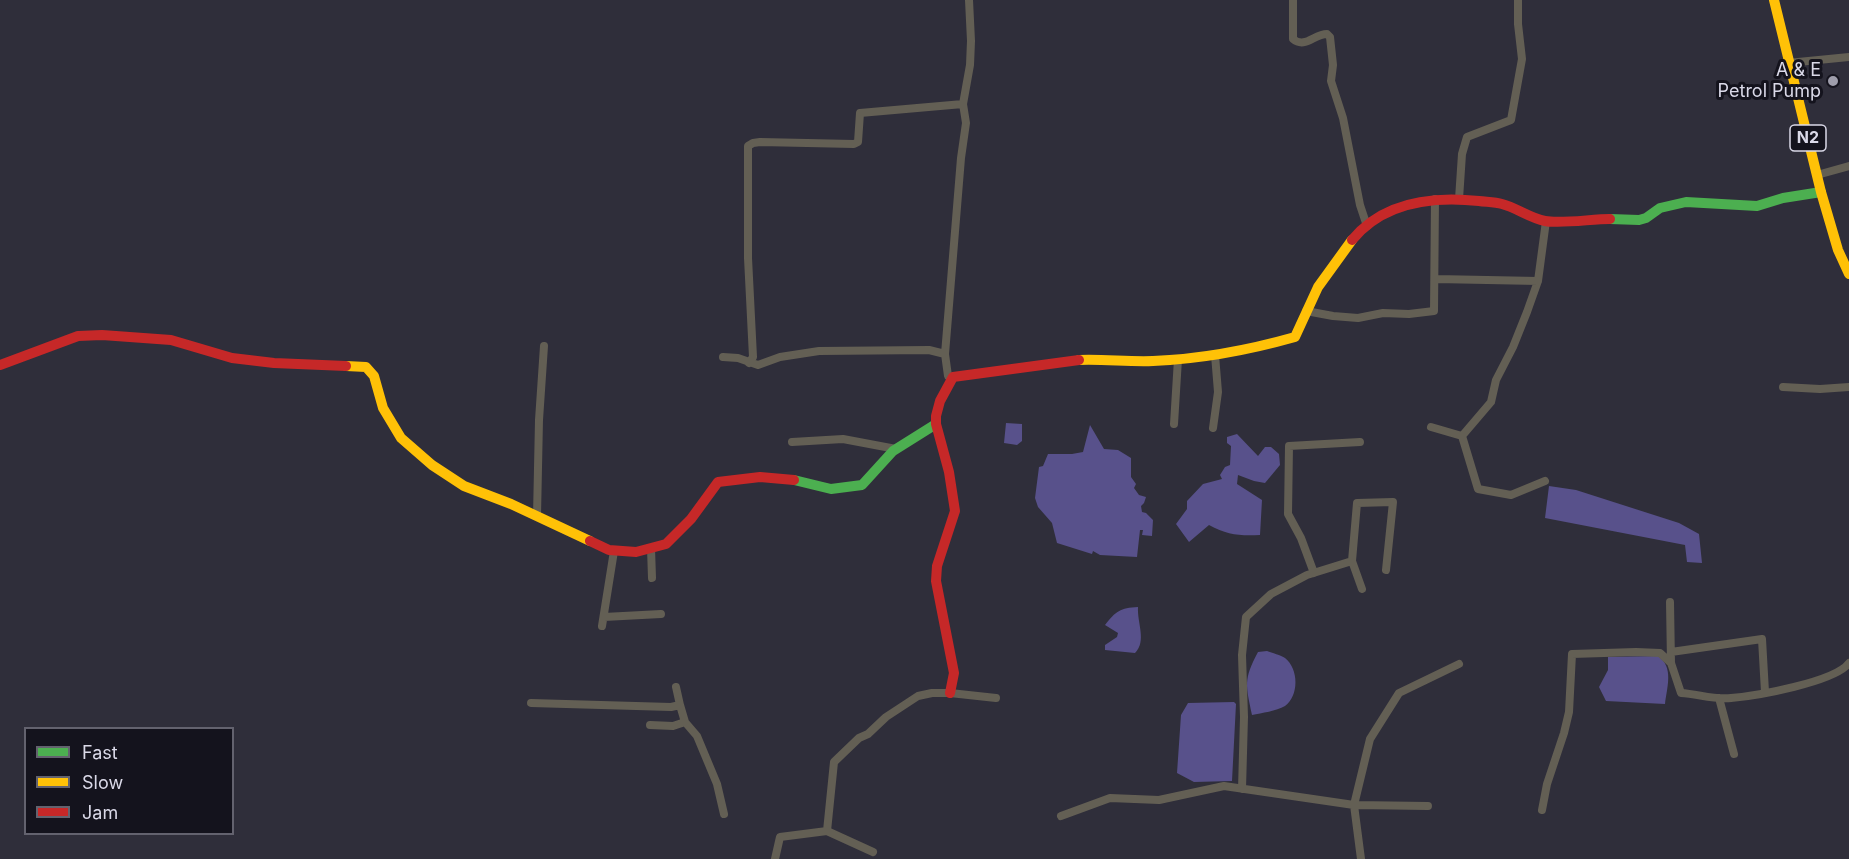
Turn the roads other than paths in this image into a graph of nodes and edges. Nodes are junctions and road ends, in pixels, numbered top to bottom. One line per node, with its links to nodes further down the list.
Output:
1 (969, 0): 7 (street)
2 (1293, 0): 14 (street)
3 (1518, 0): 12 (street)
4 (1774, 0): 6 (main road, N2)
5 (1849, 57): 6 (street)
6 (1788, 63): 9 (main road, N2)
7 (963, 105): 21 (street); 25 (street)
8 (1849, 166): 9 (street)
9 (1817, 174): 10 (main road, N2)
10 (1821, 192): 13 (main road); 15 (main road, N2)
11 (1435, 199): 12 (main road); 14 (main road); 17 (street)
12 (1459, 199): 13 (main road)
13 (1545, 221): 18 (street)
14 (1367, 226): 19 (main road)
15 (1844, 249): 16 (main road, N2)
16 (1849, 273)
17 (1436, 279): 18 (street); 19 (street)
18 (1538, 281): 34 (street)
19 (1306, 311): 22 (main road)
20 (544, 346): 39 (street)
21 (945, 354): 25 (street); 27 (street)
22 (1215, 355): 24 (main road); 33 (street)
23 (723, 357): 25 (street)
24 (1178, 359): 27 (main road); 31 (street)
25 (749, 363)
26 (0, 365): 39 (main road)
27 (953, 377): 30 (main road)
28 (1783, 387): 29 (street)
29 (1849, 387)
30 (936, 424): 37 (main road); 57 (main road)
31 (1174, 424)
32 (1431, 427): 34 (street)
33 (1213, 428)
34 (1462, 436): 38 (street)
35 (792, 442): 37 (street)
36 (1360, 442): 44 (street)
37 (896, 449): 40 (main road)
38 (1545, 481)
39 (537, 516): 41 (main road)
40 (651, 548): 41 (main road); 45 (street)
41 (614, 551): 49 (street)
42 (1352, 561): 43 (street); 44 (street); 46 (street)
43 (1386, 570)
44 (1314, 573): 65 (street)
45 (652, 578)
46 (1362, 589)
47 (1670, 602): 51 (street)
48 (661, 614): 49 (street)
49 (604, 617): 50 (street)
50 (602, 626)
51 (1671, 652): 52 (street); 56 (street)
52 (1671, 663): 59 (street); 68 (street)
53 (1849, 663): 56 (street)
54 (1459, 664): 66 (street)
55 (676, 687): 61 (street)
56 (1765, 692): 59 (street)
57 (950, 693): 58 (street); 71 (street)
58 (996, 698)
59 (1719, 698): 64 (street)
60 (531, 703): 61 (street)
61 (680, 705): 62 (street)
62 (685, 722): 63 (street); 69 (street)
63 (650, 725)
64 (1734, 754)
65 (1242, 789): 66 (street); 70 (street)
66 (1354, 805): 67 (street); 74 (street)
67 (1428, 806)
68 (1542, 810)
69 (724, 814)
70 (1061, 816)
71 (827, 831): 72 (street); 73 (street)
72 (873, 852)
73 (775, 859)
74 (1361, 859)

